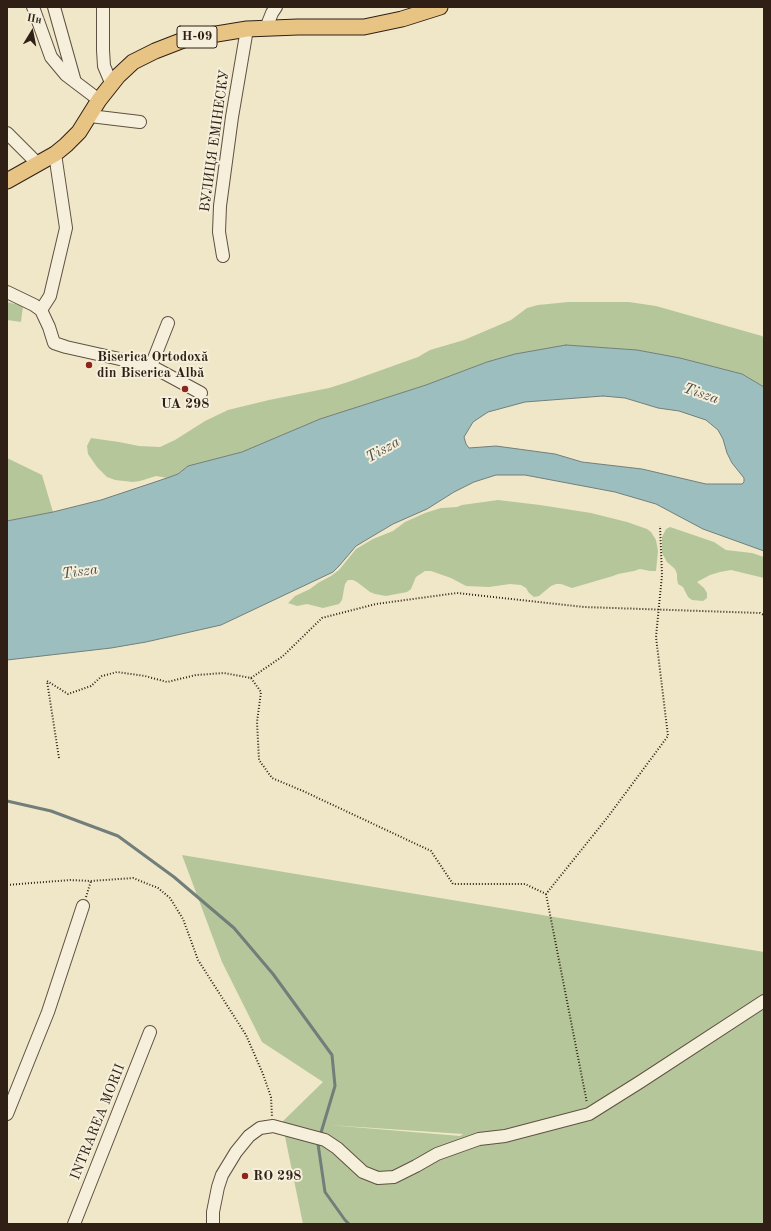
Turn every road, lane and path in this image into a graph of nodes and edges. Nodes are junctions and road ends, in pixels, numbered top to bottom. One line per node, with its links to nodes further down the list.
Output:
1 (33, 7): 8 (street)
2 (54, 7): 8 (street)
3 (104, 7): 9 (street)
4 (276, 7): 6 (street)
5 (440, 7): 6 (main road, Н-09)
6 (266, 28): 7 (main road, Н-09)
7 (247, 29): 9 (main road, Н-09); 17 (street, ВУЛИЦЯ ЕМІНЕСКУ)
8 (75, 82): 10 (street)
9 (112, 85): 10 (main road, Н-09)
10 (100, 100): 11 (main road, Н-09)
11 (90, 116): 12 (street); 14 (main road, Н-09)
12 (140, 122)
13 (7, 133): 15 (street)
14 (55, 154): 15 (main road, Н-09); 19 (street)
15 (38, 164): 16 (main road, Н-09)
16 (7, 181)
17 (223, 256)
18 (7, 292): 19 (street)
19 (41, 310): 21 (street)
20 (168, 323): 21 (street)
21 (151, 366): 22 (street)
22 (201, 393)
23 (660, 526): 24 (path)
24 (659, 610): 25 (path); 26 (path); 30 (path)
25 (764, 615)
26 (251, 678): 27 (path); 30 (path)
27 (59, 758)
28 (91, 881): 29 (path); 31 (path); 36 (path)
29 (7, 885)
30 (546, 894): 35 (path)
31 (84, 906): 34 (street)
32 (764, 1001): 35 (street)
33 (150, 1032): 37 (street, INTRAREA MORII)
34 (7, 1114)
35 (589, 1114): 36 (street)
36 (273, 1126): 38 (street)
37 (74, 1224)
38 (213, 1224)

